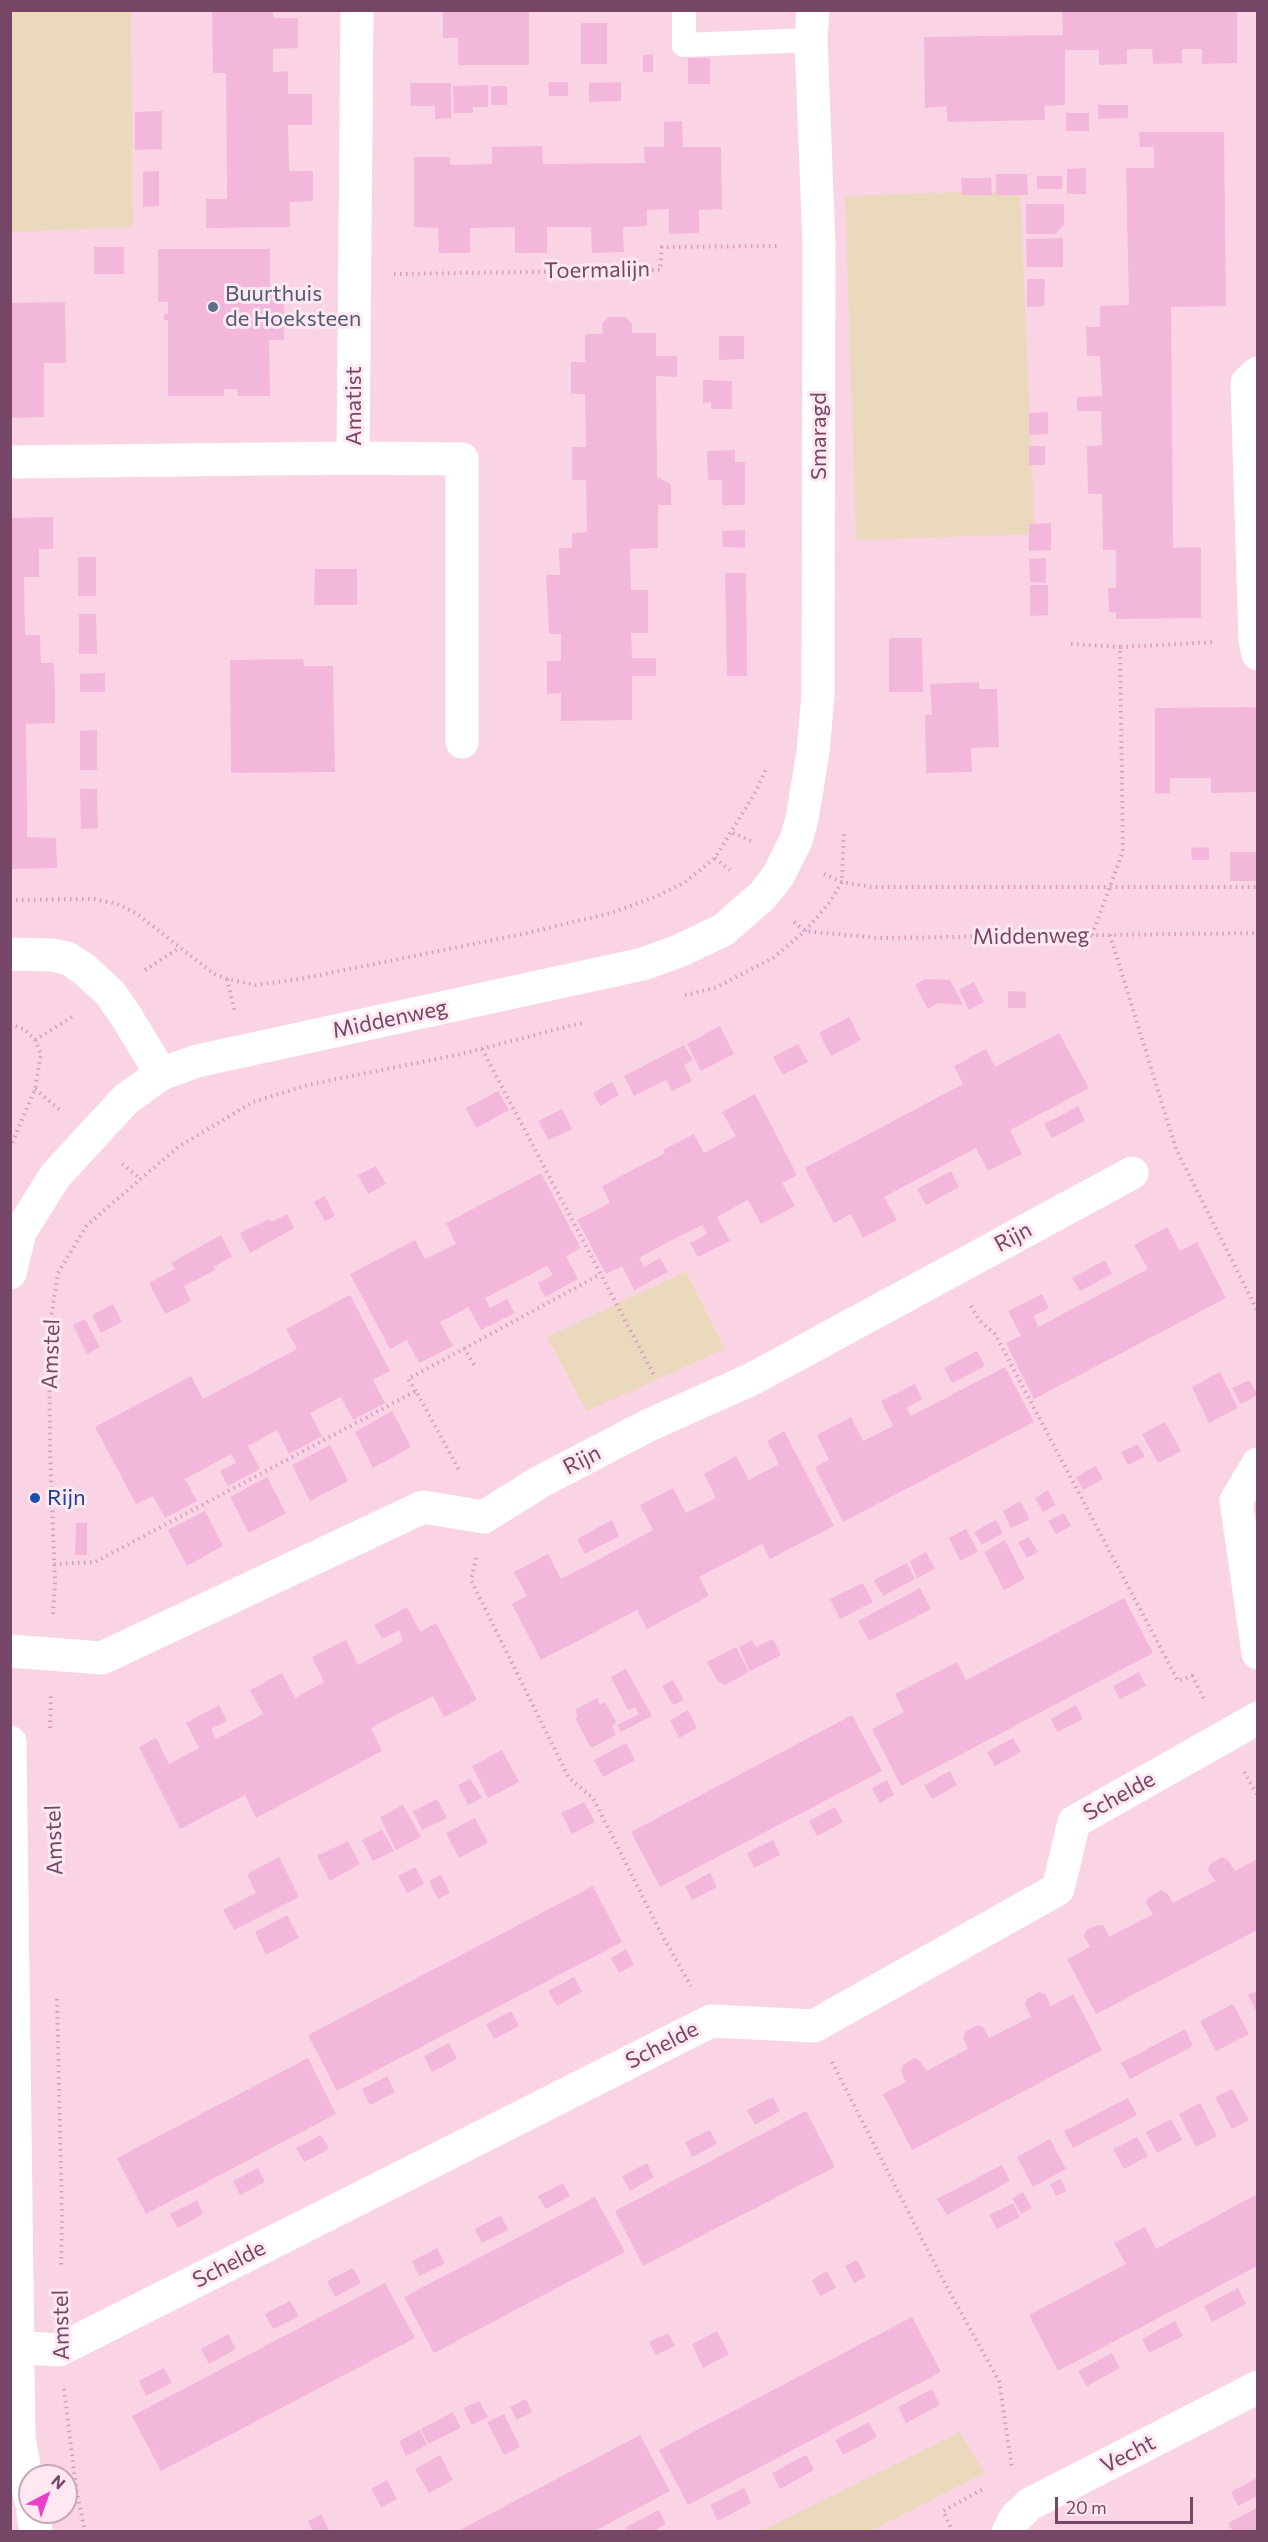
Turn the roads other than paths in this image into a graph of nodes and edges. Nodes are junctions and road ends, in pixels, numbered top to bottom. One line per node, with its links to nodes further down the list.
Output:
1 (357, 10): 5 (street, Amatist)
2 (684, 10): 3 (lane)
3 (812, 25): 9 (street, Smaragd)
4 (1257, 373): 7 (street)
5 (353, 458): 6 (street, Amatist); 8 (street)
6 (10, 462)
7 (1256, 647)
8 (462, 742)
9 (788, 857): 11 (street, Middenweg)
10 (10, 954): 11 (street)
11 (161, 1074): 13 (street)
12 (1132, 1173): 15 (street, Rijn)
13 (10, 1273)
14 (1257, 1464): 16 (street)
15 (10, 1651)
16 (1257, 1653)
17 (1257, 1718): 19 (street, Schelde)
18 (10, 1742): 19 (street, Amstel)
19 (14, 2348): 21 (street, Amstel)
20 (1257, 2388): 22 (street, Vecht)
21 (24, 2464)
22 (1008, 2532)

